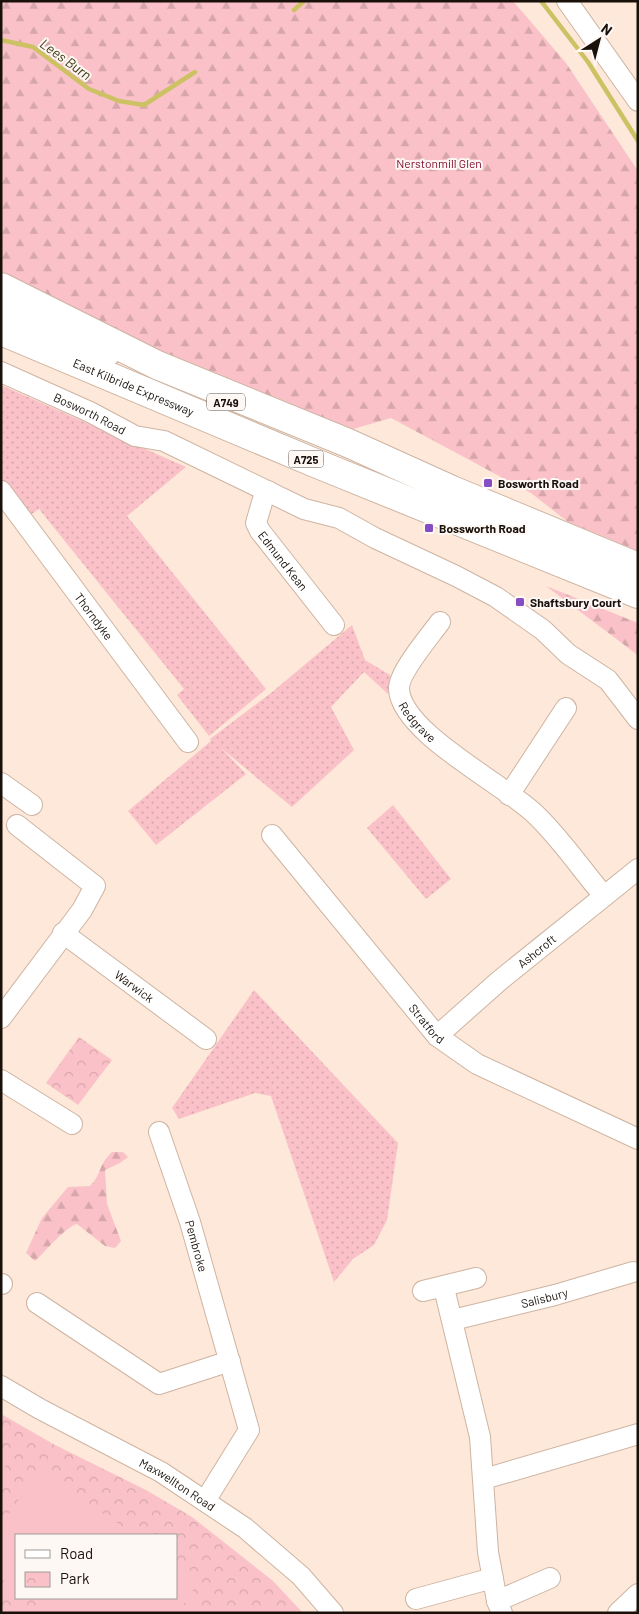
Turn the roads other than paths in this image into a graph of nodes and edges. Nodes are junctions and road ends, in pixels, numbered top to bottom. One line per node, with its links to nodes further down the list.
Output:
1 (568, 1): 2 (street)
2 (638, 100)
3 (1, 287): 7 (highway, East Kilbride Expressway / A725)
4 (1, 310): 7 (main road, East Kilbride Expressway / A749)
5 (7, 333): 11 (highway, East Kilbride Expressway / A725)
6 (1, 372): 9 (street, Bosworth Road)
7 (452, 490): 10 (highway, East Kilbride Expressway / A725)
8 (1, 491): 16 (street, Thorndyke)
9 (268, 491): 13 (street, Edmund Kean); 15 (street, Bosworth Road)
10 (638, 567)
11 (638, 594)
12 (440, 622): 18 (street, Redgrave)
13 (334, 625)
14 (566, 708): 18 (street)
15 (638, 719)
16 (188, 742)
17 (1, 783): 19 (street)
18 (509, 794): 23 (street, Redgrave)
19 (32, 805)
20 (17, 826): 24 (street)
21 (272, 835): 26 (street, Stratford)
22 (638, 869): 23 (street, Ashcroft)
23 (604, 896): 26 (street, Ashcroft)
24 (63, 933): 25 (street); 27 (street, Warwick)
25 (1, 1018)
26 (437, 1036): 31 (street, Stratford)
27 (206, 1039)
28 (1, 1080): 29 (street)
29 (72, 1124)
30 (159, 1132): 38 (street, Pembroke)
31 (638, 1139)
32 (633, 1272): 37 (street, Salisbury)
33 (476, 1278): 34 (street)
34 (444, 1288): 35 (street); 37 (street)
35 (423, 1292)
36 (37, 1303): 38 (street)
37 (453, 1320): 41 (street)
38 (230, 1361): 42 (street, Pembroke)
39 (1, 1386): 42 (street, Maxwellton Road)
40 (638, 1434): 41 (street)
41 (484, 1479): 43 (street)
42 (205, 1501): 48 (street, Maxwellton Road)
43 (493, 1578): 46 (street); 47 (street)
44 (550, 1578): 47 (street)
45 (638, 1594): 49 (street)
46 (416, 1599)
47 (500, 1607)
48 (333, 1613)
49 (618, 1613)

